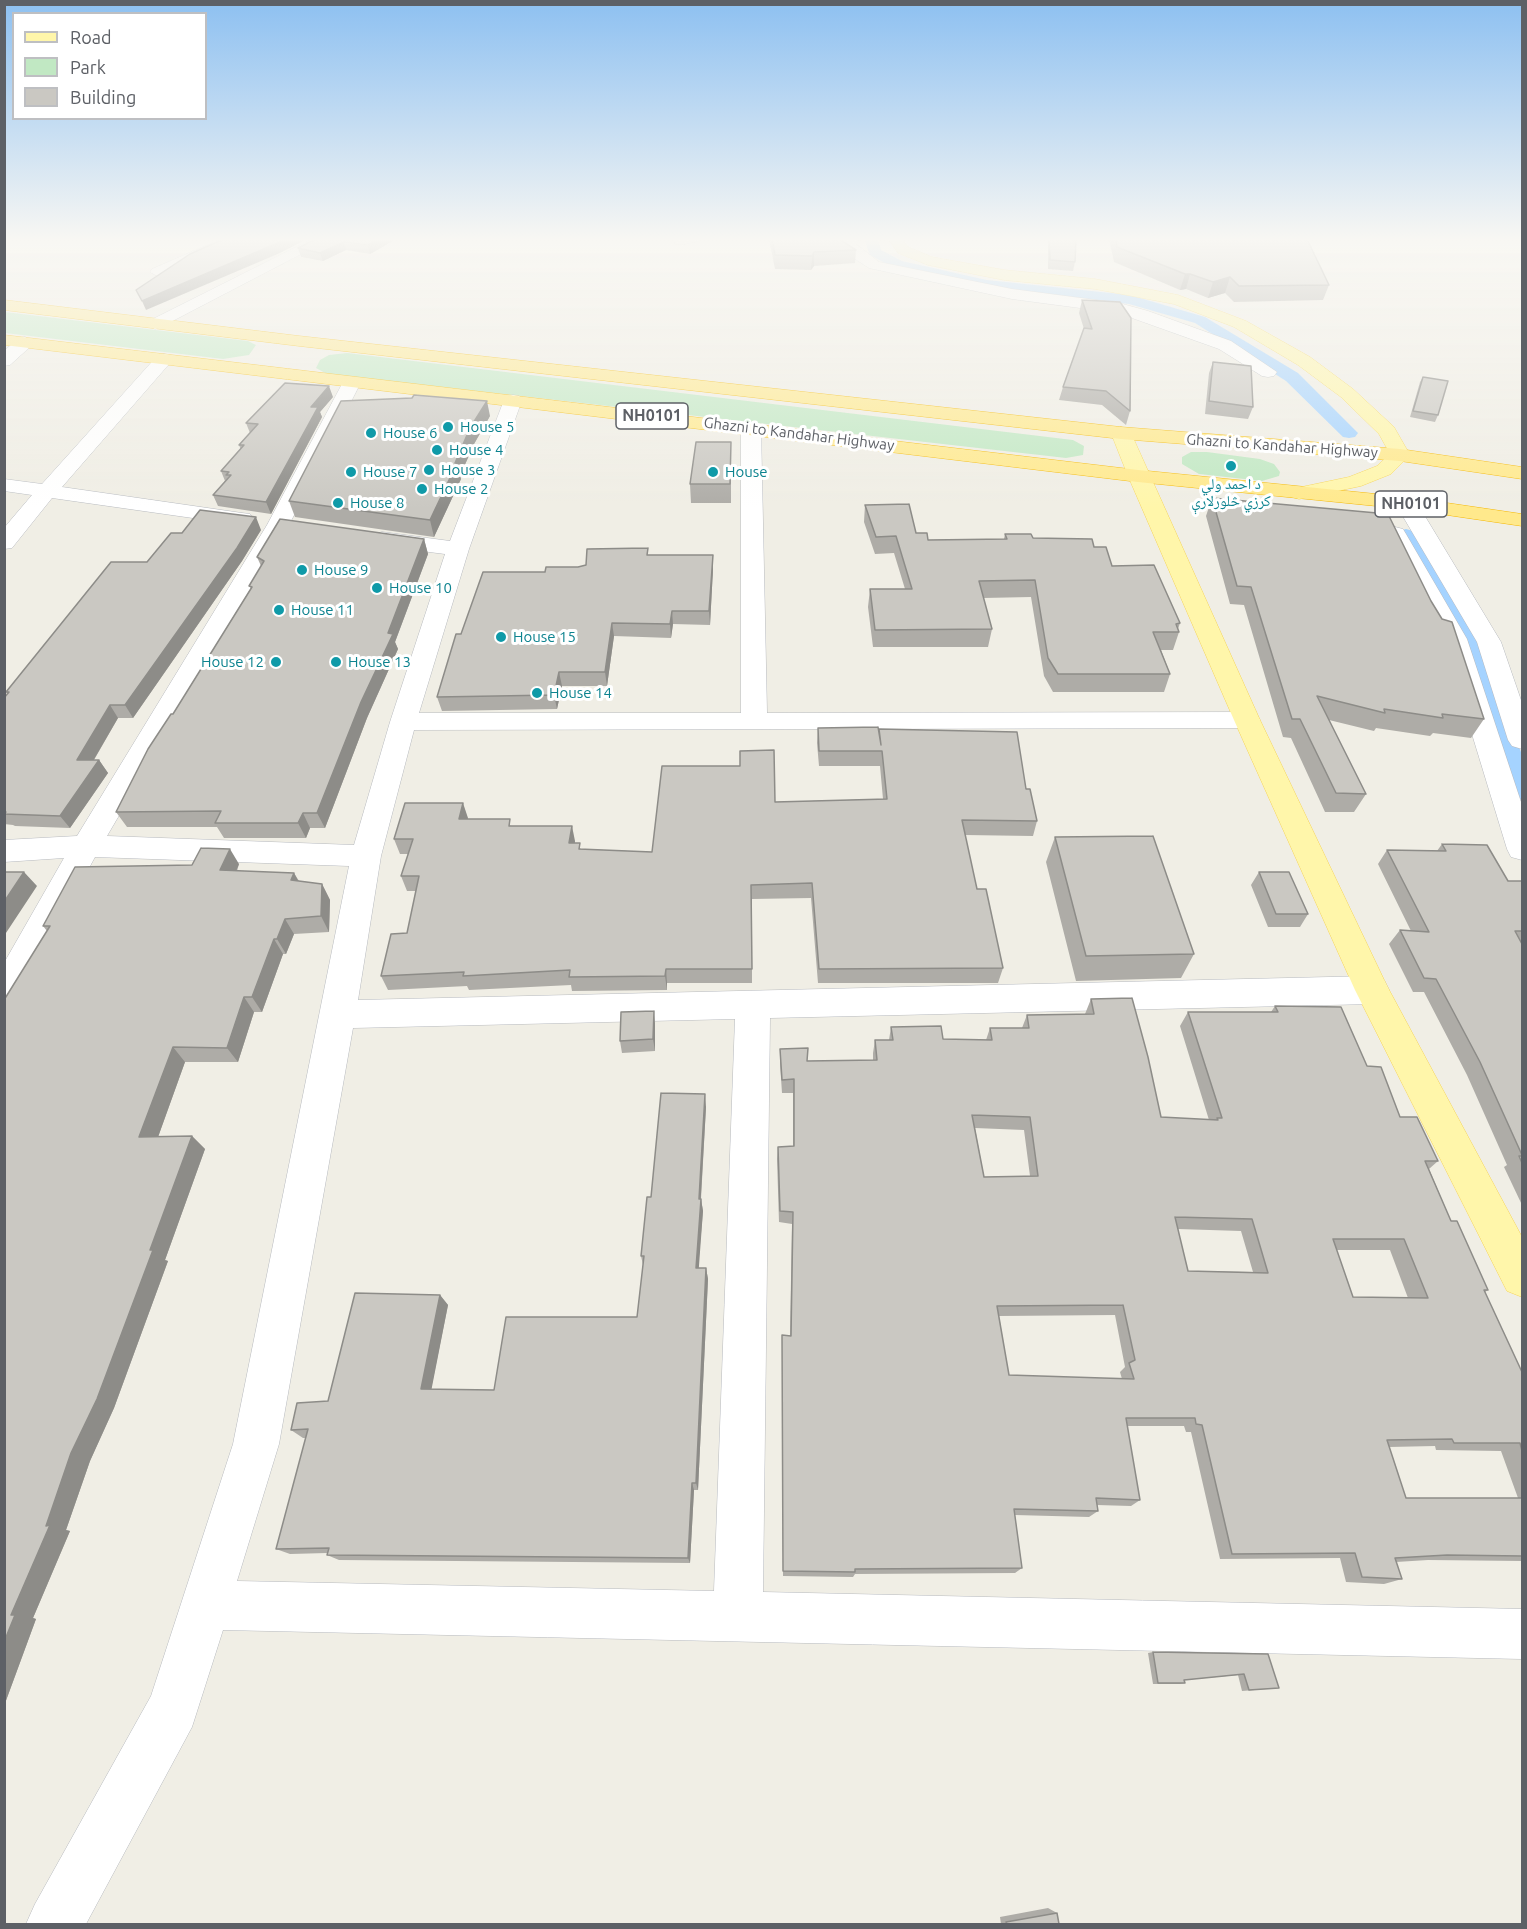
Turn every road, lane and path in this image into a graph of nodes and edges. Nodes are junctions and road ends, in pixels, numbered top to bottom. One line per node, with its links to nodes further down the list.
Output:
1 (198, 329): 5 (highway, Ghazni to Kandahar Highway / NH0101)
2 (1183, 329): 10 (street)
3 (1247, 329): 15 (main road)
4 (4, 340): 6 (highway, Ghazni to Kandahar Highway / NH0101)
5 (299, 341): 9 (highway); 14 (highway, Ghazni to Kandahar Highway / NH0101)
6 (25, 342): 7 (highway, Ghazni to Kandahar Highway / NH0101); 8 (street)
7 (164, 359): 9 (highway, Ghazni to Kandahar Highway / NH0101); 19 (street)
8 (4, 361)
9 (261, 371): 11 (highway, Ghazni to Kandahar Highway / NH0101)
10 (1268, 372)
11 (352, 381): 12 (highway, Ghazni to Kandahar Highway / NH0101); 23 (street)
12 (513, 400): 13 (highway, Ghazni to Kandahar Highway / NH0101); 27 (street)
13 (751, 428): 17 (highway, Ghazni to Kandahar Highway / NH0101); 30 (street)
14 (1121, 433): 15 (highway, Ghazni to Kandahar Highway / NH0101); 17 (main road)
15 (1400, 455): 16 (highway, Ghazni to Kandahar Highway / NH0101); 20 (main road)
16 (1522, 473)
17 (1138, 476): 20 (highway, Ghazni to Kandahar Highway / NH0101); 31 (main road)
18 (4, 485): 19 (street)
19 (47, 491): 23 (street); 26 (street)
20 (1299, 493): 21 (highway, Ghazni to Kandahar Highway / NH0101)
21 (1406, 503): 22 (highway, Ghazni to Kandahar Highway / NH0101); 29 (street)
22 (1522, 520)
23 (289, 526): 34 (street)
24 (1391, 528): 28 (street)
25 (357, 535): 27 (street)
26 (4, 543)
27 (458, 549): 32 (street)
28 (1455, 639): 29 (street); 35 (street)
29 (1489, 642): 33 (street)
30 (754, 720): 31 (street); 32 (street)
31 (1247, 720): 38 (main road)
32 (404, 722): 37 (street)
33 (1522, 740)
34 (86, 846): 36 (street); 37 (street); 39 (street)
35 (1522, 849)
36 (4, 851)
37 (366, 856): 41 (street)
38 (1372, 990): 40 (street); 42 (main road)
39 (4, 994)
40 (753, 1004): 41 (street); 44 (street)
41 (338, 1014): 43 (street)
42 (1522, 1277)
43 (206, 1605): 44 (street); 46 (street)
44 (738, 1616): 45 (street)
45 (1522, 1634)
46 (55, 1924)

